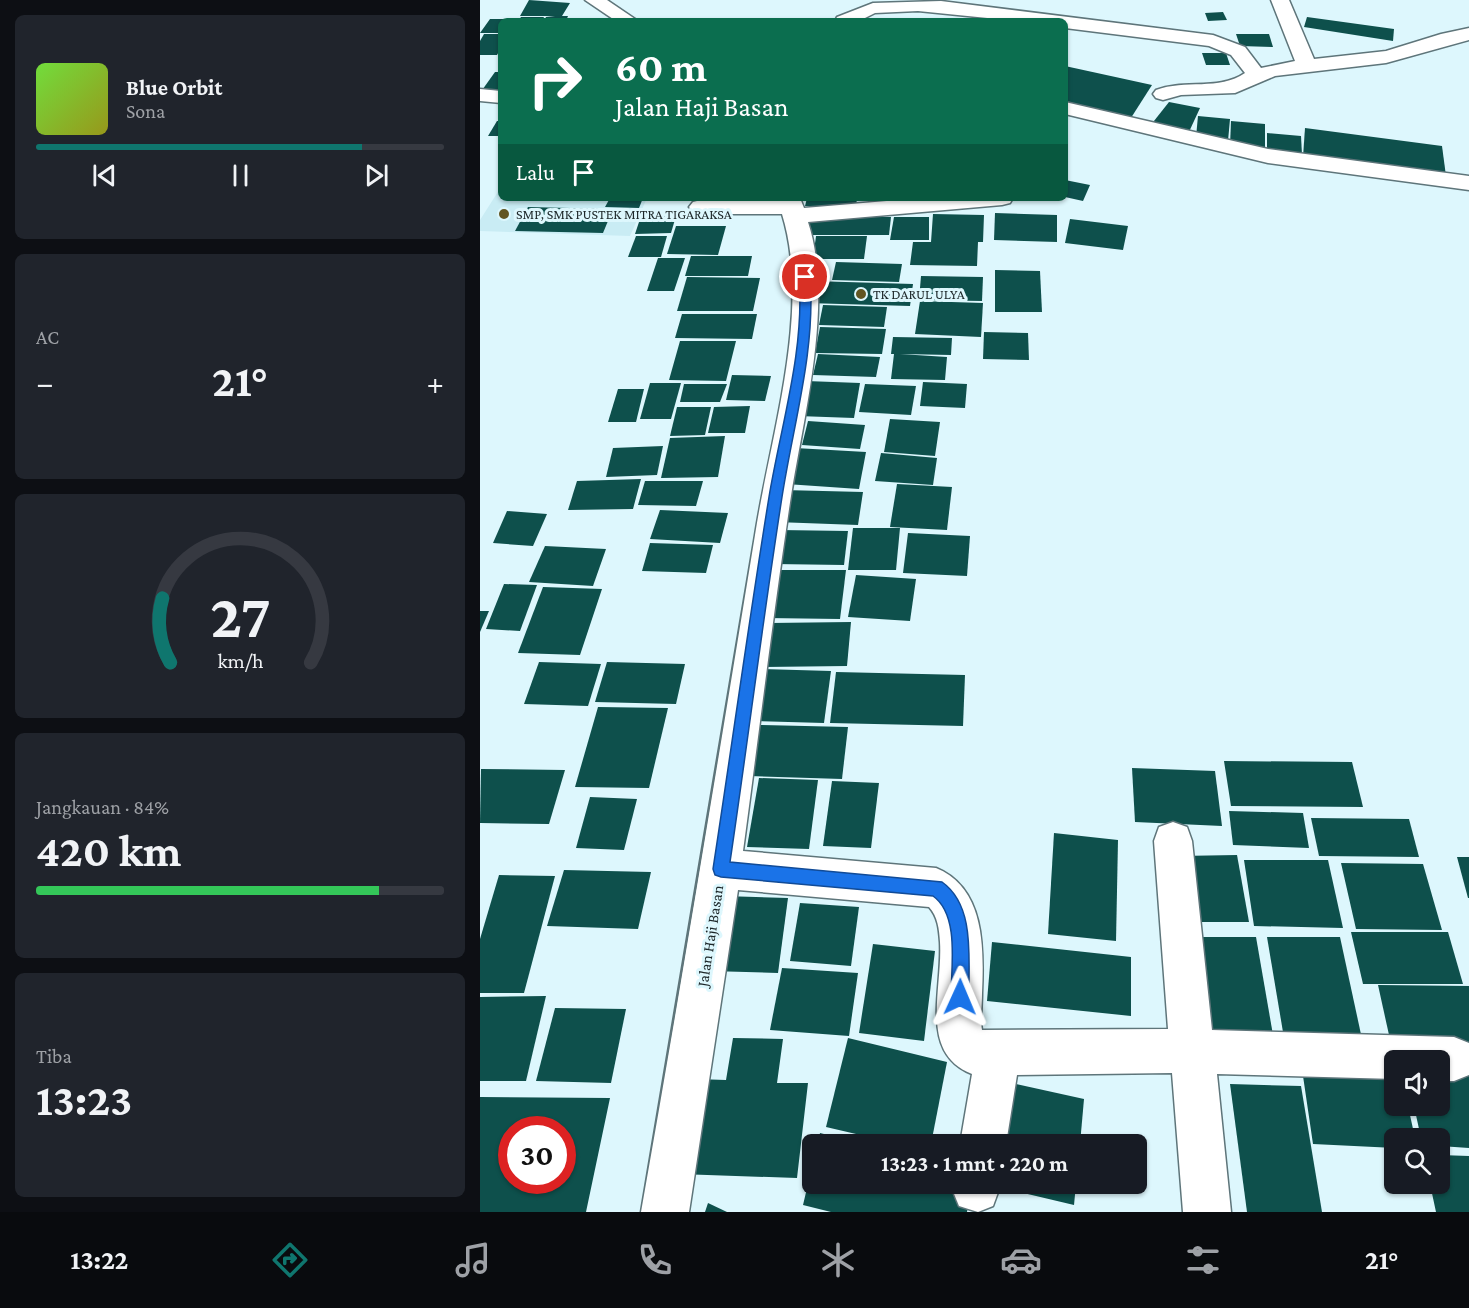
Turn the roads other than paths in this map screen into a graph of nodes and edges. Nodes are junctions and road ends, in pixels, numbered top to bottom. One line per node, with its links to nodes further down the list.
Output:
1 (594, 0): 3 (street)
2 (1280, 0): 8 (street)
3 (624, 18)
4 (851, 18): 5 (street)
5 (1037, 18)
6 (1068, 22): 9 (street)
7 (1469, 34): 8 (street)
8 (1307, 66): 9 (street)
9 (1256, 74): 10 (street)
10 (1163, 94)
11 (480, 95): 12 (street)
12 (498, 97)
13 (1068, 109): 14 (street)
14 (1469, 183)
15 (932, 201): 17 (street)
16 (701, 207): 17 (street)
17 (792, 207): 19 (street, Jalan Haji Basan)
18 (1173, 841): 20 (street)
19 (721, 869): 21 (street); 24 (street, Jalan Haji Basan)
20 (1192, 1051): 21 (street); 22 (street); 25 (street)
21 (998, 1053): 23 (street)
22 (1454, 1059)
23 (985, 1134)
24 (665, 1212)
25 (1207, 1212)

